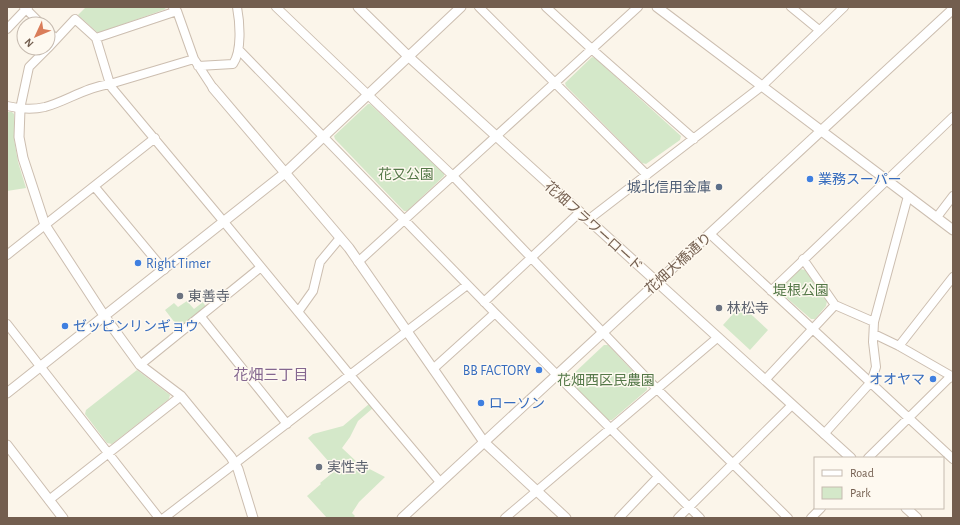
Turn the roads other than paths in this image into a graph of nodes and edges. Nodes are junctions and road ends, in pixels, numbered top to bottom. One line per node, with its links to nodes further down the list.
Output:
1 (237, 7): 21 (street)
2 (276, 7): 29 (street)
3 (358, 7): 23 (street, 花畑フラワーロード)
4 (461, 7): 23 (street)
5 (479, 7): 25 (street)
6 (546, 7): 20 (street)
7 (638, 7): 20 (street)
8 (658, 7): 27 (street)
9 (791, 7): 17 (street)
10 (844, 7): 17 (street)
11 (940, 7): 14 (street)
12 (26, 8): 15 (street); 16 (street)
13 (175, 9): 18 (street); 24 (street)
14 (951, 13): 33 (street, 花畑大橋通り)
15 (34, 16)
16 (7, 29)
17 (819, 30): 27 (street)
18 (96, 38): 19 (street); 26 (street)
19 (56, 39)
20 (592, 49): 25 (street); 37 (street)
21 (239, 50): 24 (street); 35 (street)
22 (40, 56): 31 (street)
23 (409, 57): 29 (street); 34 (street, 花畑フラワーロード)
24 (196, 62): 26 (street); 28 (street)
25 (555, 83): 34 (street); 39 (street)
26 (110, 84): 31 (street); 36 (street)
27 (762, 86): 33 (street); 37 (street)
28 (213, 88): 38 (street)
29 (368, 95): 35 (street); 40 (street)
30 (7, 106): 31 (street)
31 (20, 109): 50 (street)
32 (953, 117): 41 (street)
33 (821, 130): 41 (street); 52 (street, 花畑大橋通り)
34 (496, 136): 40 (street); 45 (street, 花畑フラワーロード)
35 (324, 137): 38 (street); 47 (street)
36 (155, 138): 42 (street); 49 (street)
37 (694, 139): 39 (street)
38 (285, 173): 49 (street); 53 (street)
39 (647, 175): 48 (street)
40 (453, 176): 47 (street); 55 (street)
41 (886, 180): 43 (street); 56 (street)
42 (94, 186): 50 (street); 59 (street)
43 (908, 196): 46 (street); 70 (street)
44 (953, 196): 46 (street)
45 (580, 212): 48 (street, 花畑フラワーロード); 55 (street)
46 (936, 217): 51 (street)
47 (405, 220): 57 (street); 62 (street)
48 (588, 220): 61 (street, 花畑フラワーロード)
49 (224, 222): 58 (street); 59 (street)
50 (45, 225): 54 (street); 68 (street)
51 (953, 230)
52 (710, 234): 61 (street, 花畑大橋通り); 63 (street)
53 (340, 238): 57 (street); 66 (street)
54 (7, 255)
55 (531, 258): 64 (street); 74 (street)
56 (803, 259): 63 (street); 65 (street)
57 (358, 262): 73 (street)
58 (261, 267): 66 (street); 69 (street)
59 (164, 270): 68 (street)
60 (953, 277): 77 (street)
61 (656, 283): 74 (street, 花畑大橋通り); 76 (street, 花畑フラワーロード)
62 (467, 285): 64 (street); 73 (street)
63 (770, 291): 72 (street)
64 (484, 302): 67 (street)
65 (835, 305): 70 (street); 72 (street)
66 (298, 312): 81 (street)
67 (494, 313): 80 (street); 82 (street)
68 (105, 317): 78 (street); 79 (street)
69 (201, 317): 78 (street); 91 (street)
70 (874, 322): 75 (street)
71 (7, 324): 79 (street)
72 (812, 329): 84 (street); 85 (street)
73 (407, 332): 80 (street); 81 (street)
74 (602, 333): 82 (street, 花畑大橋通り); 86 (street)
75 (874, 334): 77 (street); 85 (street)
76 (717, 338): 84 (street, 花畑フラワーロード); 86 (street)
77 (899, 346): 83 (street)
78 (140, 365): 88 (street)
79 (40, 367): 87 (street); 96 (street)
80 (433, 369): 94 (street)
81 (350, 375): 91 (street); 103 (street)
82 (556, 375): 92 (street); 94 (street, 花畑大橋通り)
83 (953, 376): 90 (street)
84 (764, 380): 89 (street, 花畑フラワーロード)
85 (871, 382): 90 (street); 93 (street)
86 (657, 389): 92 (street); 101 (street)
87 (7, 394)
88 (181, 396): 96 (street); 100 (street)
89 (792, 405): 93 (street, 花畑フラワーロード); 101 (street)
90 (909, 418): 98 (street); 99 (street)
91 (287, 424): 100 (street)
92 (610, 429): 102 (street); 104 (street)
93 (824, 434): 97 (street, 花畑フラワーロード)
94 (484, 442): 103 (street, 花畑大橋通り); 104 (street)
95 (7, 445): 105 (street)
96 (109, 454): 105 (street); 110 (street)
97 (850, 457)
98 (869, 457)
99 (953, 459)
100 (235, 463): 111 (street); 112 (street)
101 (732, 463): 106 (street); 119 (street)
102 (658, 477): 106 (street); 116 (street)
103 (440, 482): 113 (street, 花畑大橋通り)
104 (537, 491): 114 (street); 115 (street)
105 (49, 500): 109 (street)
106 (689, 507): 117 (street); 118 (street)
107 (820, 509): 120 (street)
108 (907, 509): 121 (street)
109 (63, 518)
110 (159, 518)
111 (164, 518)
112 (253, 518)
113 (402, 518)
114 (505, 518)
115 (566, 518)
116 (619, 518)
117 (678, 518)
118 (700, 518)
119 (788, 518)
120 (811, 518)
121 (917, 518)

